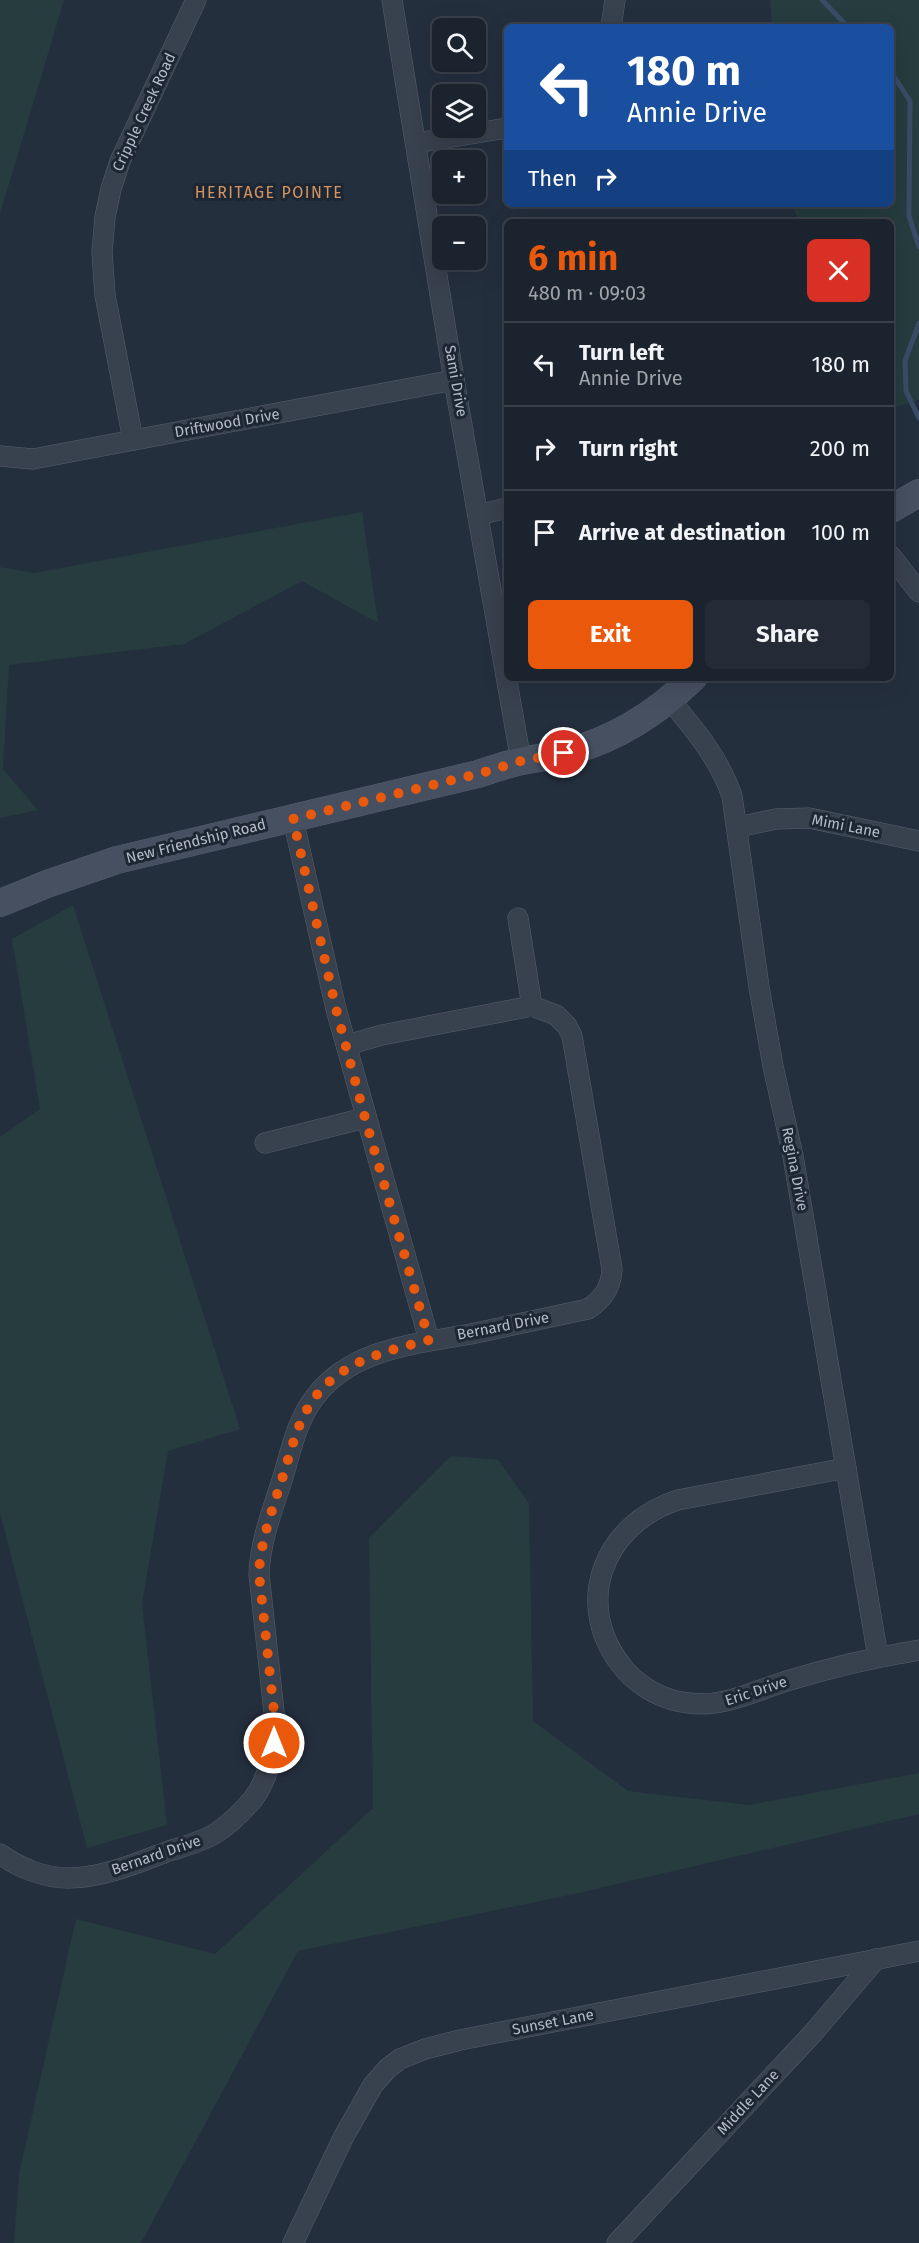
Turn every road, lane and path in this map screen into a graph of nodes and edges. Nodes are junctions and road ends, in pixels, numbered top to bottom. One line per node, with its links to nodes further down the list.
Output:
1 (196, 0): 8 (street, Cripple Creek Road)
2 (392, 0): 6 (street, Sami Drive)
3 (615, 0): 4 (street)
4 (611, 24)
5 (504, 129): 6 (street)
6 (416, 143): 7 (street, Sami Drive)
7 (454, 380): 8 (street, Driftwood Drive); 13 (street, Sami Drive)
8 (133, 440): 9 (street, Driftwood Drive)
9 (0, 456)
10 (919, 494): 11 (street)
11 (894, 507)
12 (504, 509): 13 (street)
13 (478, 515): 16 (street, Sami Drive)
14 (894, 560): 15 (street)
15 (919, 592)
16 (504, 664)
17 (507, 681): 20 (street, Sami Drive)
18 (690, 681): 19 (street, New Friendship Road)
19 (670, 700): 20 (street, New Friendship Road); 22 (street, Regina Drive)
20 (521, 761): 21 (street, New Friendship Road)
21 (293, 819): 24 (street, New Friendship Road); 27 (street)
22 (738, 827): 23 (street, Mimi Lane); 31 (street, Regina Drive)
23 (919, 841)
24 (0, 903)
25 (518, 918): 26 (street)
26 (532, 1006): 27 (street); 30 (street, Bernard Drive)
27 (346, 1045): 28 (street)
28 (365, 1118): 29 (street); 30 (street)
29 (265, 1143)
30 (429, 1340): 34 (street, Bernard Drive)
31 (846, 1468): 33 (street, Regina Drive); 33 (street, Eric Drive)
32 (919, 1650): 33 (street, Eric Drive)
33 (878, 1656)
34 (0, 1854)
35 (919, 1951): 36 (street, Sunset Lane)
36 (876, 1959): 37 (street, Sunset Lane); 38 (street, Middle Lane)
37 (293, 2243)
38 (617, 2243)

